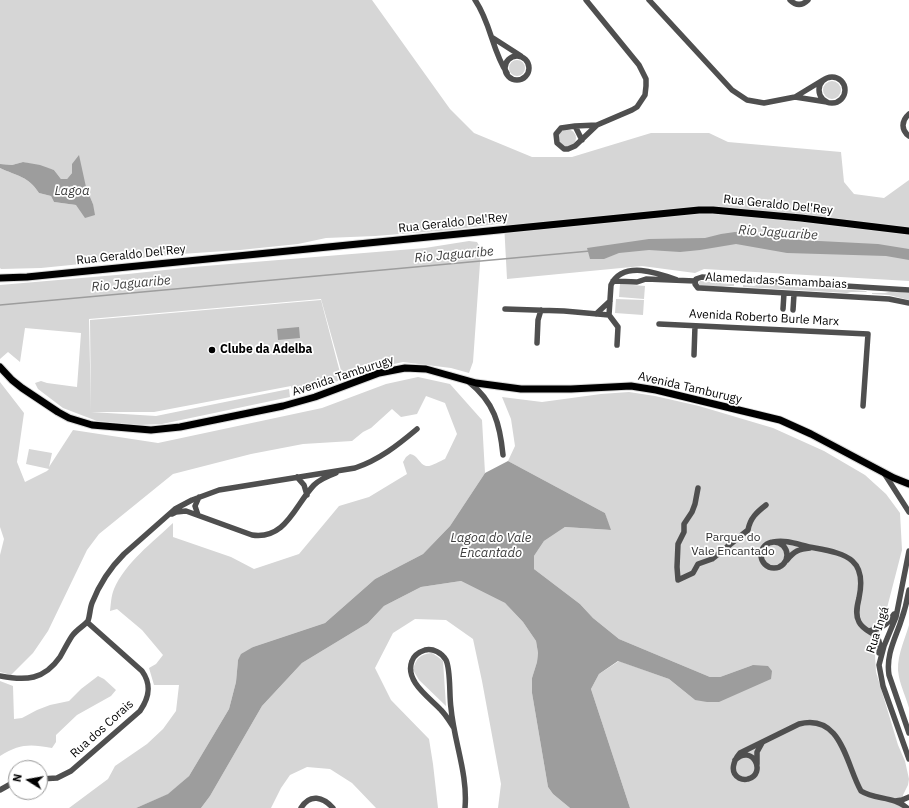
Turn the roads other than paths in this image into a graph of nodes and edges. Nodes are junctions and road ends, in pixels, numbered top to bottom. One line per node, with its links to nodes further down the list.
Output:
1 (475, 0): 6 (street)
2 (586, 0): 13 (street)
3 (649, 0): 10 (street)
4 (790, 0): 5 (street)
5 (808, 0)
6 (493, 38): 7 (street); 8 (street)
7 (522, 57): 8 (street); 8 (street)
8 (507, 73)
9 (824, 80): 10 (street); 11 (street); 11 (street)
10 (796, 97): 11 (street)
11 (829, 102)
12 (909, 114): 15 (street)
13 (597, 125): 14 (street); 16 (street)
14 (574, 126): 16 (street); 16 (street)
15 (909, 136)
16 (582, 140)
17 (909, 231): 19 (main road, Rua Geraldo Del'Rey)
18 (643, 271): 20 (street); 21 (street); 23 (street)
19 (0, 278)
20 (643, 280): 21 (street); 23 (street)
21 (677, 280): 24 (street)
22 (739, 280): 24 (street, Alameda das Samambaias); 25 (street, Alameda das Samambaias); 26 (street)
23 (613, 282): 31 (street)
24 (695, 282): 26 (street, Alameda das Samambaias)
25 (870, 288): 27 (street, Alameda das Samambaias); 30 (street)
26 (739, 290): 28 (street, Alameda das Samambaias)
27 (909, 290)
28 (784, 293): 29 (street, Alameda das Samambaias); 34 (street)
29 (794, 294): 30 (street, Alameda das Samambaias); 36 (street)
30 (869, 298): 32 (street, Alameda das Samambaias)
31 (610, 301): 37 (street); 38 (street)
32 (909, 303)
33 (505, 309): 35 (street)
34 (783, 309)
35 (541, 310): 37 (street); 41 (street)
36 (793, 310)
37 (596, 314): 38 (street)
38 (609, 315): 42 (street)
39 (659, 324): 40 (street, Avenida Roberto Burle Marx)
40 (695, 326): 43 (street); 46 (street, Avenida Roberto Burle Marx)
41 (537, 343)
42 (617, 345)
43 (694, 355)
44 (0, 367): 45 (main road, Avenida Tamburugy)
45 (467, 380): 48 (street); 50 (main road, Avenida Tamburugy)
46 (863, 406)
47 (417, 430): 49 (street)
48 (503, 455)
49 (344, 470): 51 (street); 54 (street)
50 (884, 472): 52 (main road, Avenida Tamburugy); 57 (street)
51 (296, 477): 54 (street); 55 (street)
52 (909, 484)
53 (698, 488): 56 (street)
54 (306, 495): 59 (street)
55 (199, 496): 58 (street); 59 (street)
56 (766, 505)
57 (909, 512)
58 (168, 515): 59 (street); 66 (street)
59 (198, 515)
60 (773, 542): 61 (street); 63 (street); 63 (street)
61 (810, 548): 63 (street); 67 (street)
62 (909, 551): 65 (street, Rua Ingá)
63 (784, 564)
64 (909, 590): 73 (street, Rua Ingá)
65 (898, 604): 67 (street); 68 (street, Rua Ingá)
66 (87, 622): 69 (street); 78 (street, Rua dos Corais)
67 (869, 631): 68 (street)
68 (879, 665): 75 (street, Rua Ingá)
69 (0, 676)
70 (451, 709): 71 (street); 71 (street); 72 (street)
71 (443, 712): 72 (street)
72 (454, 728): 83 (street)
73 (909, 733)
74 (762, 743): 76 (street); 77 (street); 80 (street)
75 (909, 759)
76 (735, 760): 77 (street); 77 (street)
77 (757, 765)
78 (48, 779)
79 (909, 797): 80 (street)
80 (895, 801): 84 (street)
81 (301, 808): 82 (street)
82 (333, 808)
83 (465, 808)
84 (907, 808)

